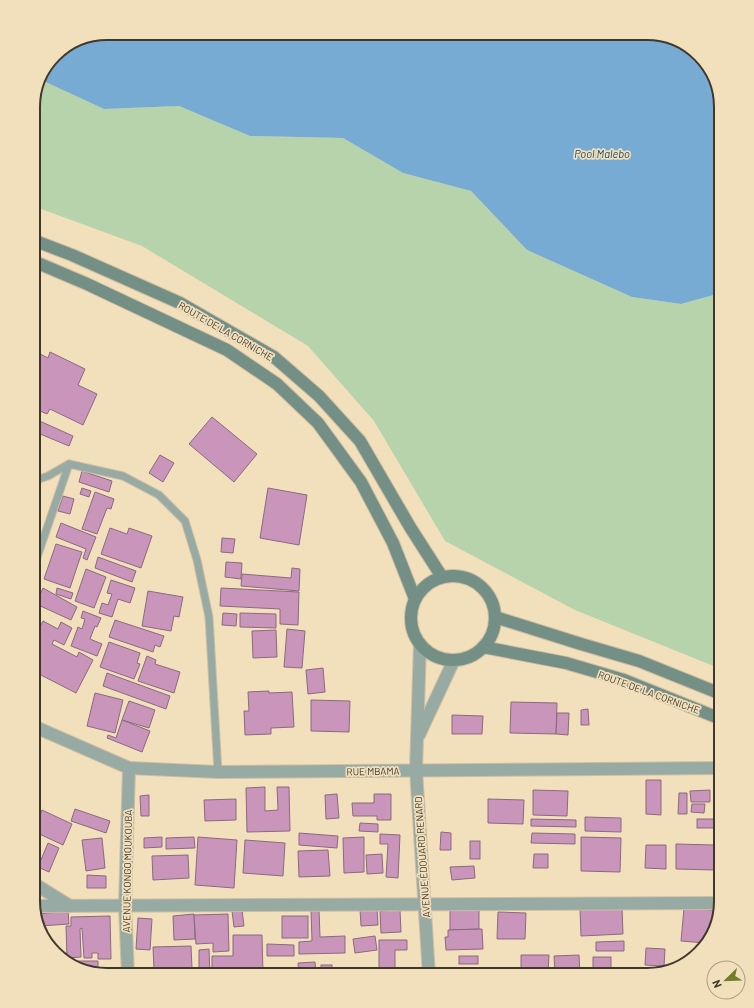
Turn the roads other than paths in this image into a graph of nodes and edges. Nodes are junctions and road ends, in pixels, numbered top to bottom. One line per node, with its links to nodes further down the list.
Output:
1 (40, 243): 6 (main road, ROUTE DE LA CORNICHE)
2 (40, 264): 7 (main road, ROUTE DE LA CORNICHE)
3 (69, 464): 4 (lane); 5 (lane); 19 (lane)
4 (40, 479)
5 (40, 549)
6 (442, 577): 7 (main road); 8 (main road)
7 (415, 599): 9 (main road)
8 (495, 617): 10 (main road); 12 (main road)
9 (420, 644): 11 (main road); 15 (street, AVENUE ÉDOUARD RENARD)
10 (483, 647): 11 (main road); 13 (main road, ROUTE DE LA CORNICHE)
11 (454, 660): 15 (street, AVENUE ÉDOUARD RENARD)
12 (714, 691)
13 (714, 716)
14 (40, 729): 16 (street, RUE MBAMA)
15 (417, 740): 18 (street, AVENUE ÉDOUARD RENARD)
16 (129, 768): 19 (street, RUE MBAMA); 25 (street, AVENUE KONGO MOUKOUBA)
17 (714, 768): 18 (street, RUE MBAMA)
18 (416, 770): 19 (street, RUE MBAMA); 22 (street, AVENUE ÉDOUARD RENARD)
19 (218, 772)
20 (40, 887): 24 (street)
21 (714, 903): 22 (street)
22 (425, 904): 25 (street); 27 (street, AVENUE ÉDOUARD RENARD)
23 (41, 906): 24 (street)
24 (70, 906): 25 (street)
25 (125, 906): 26 (street, AVENUE KONGO MOUKOUBA)
26 (128, 968)
27 (429, 968)

